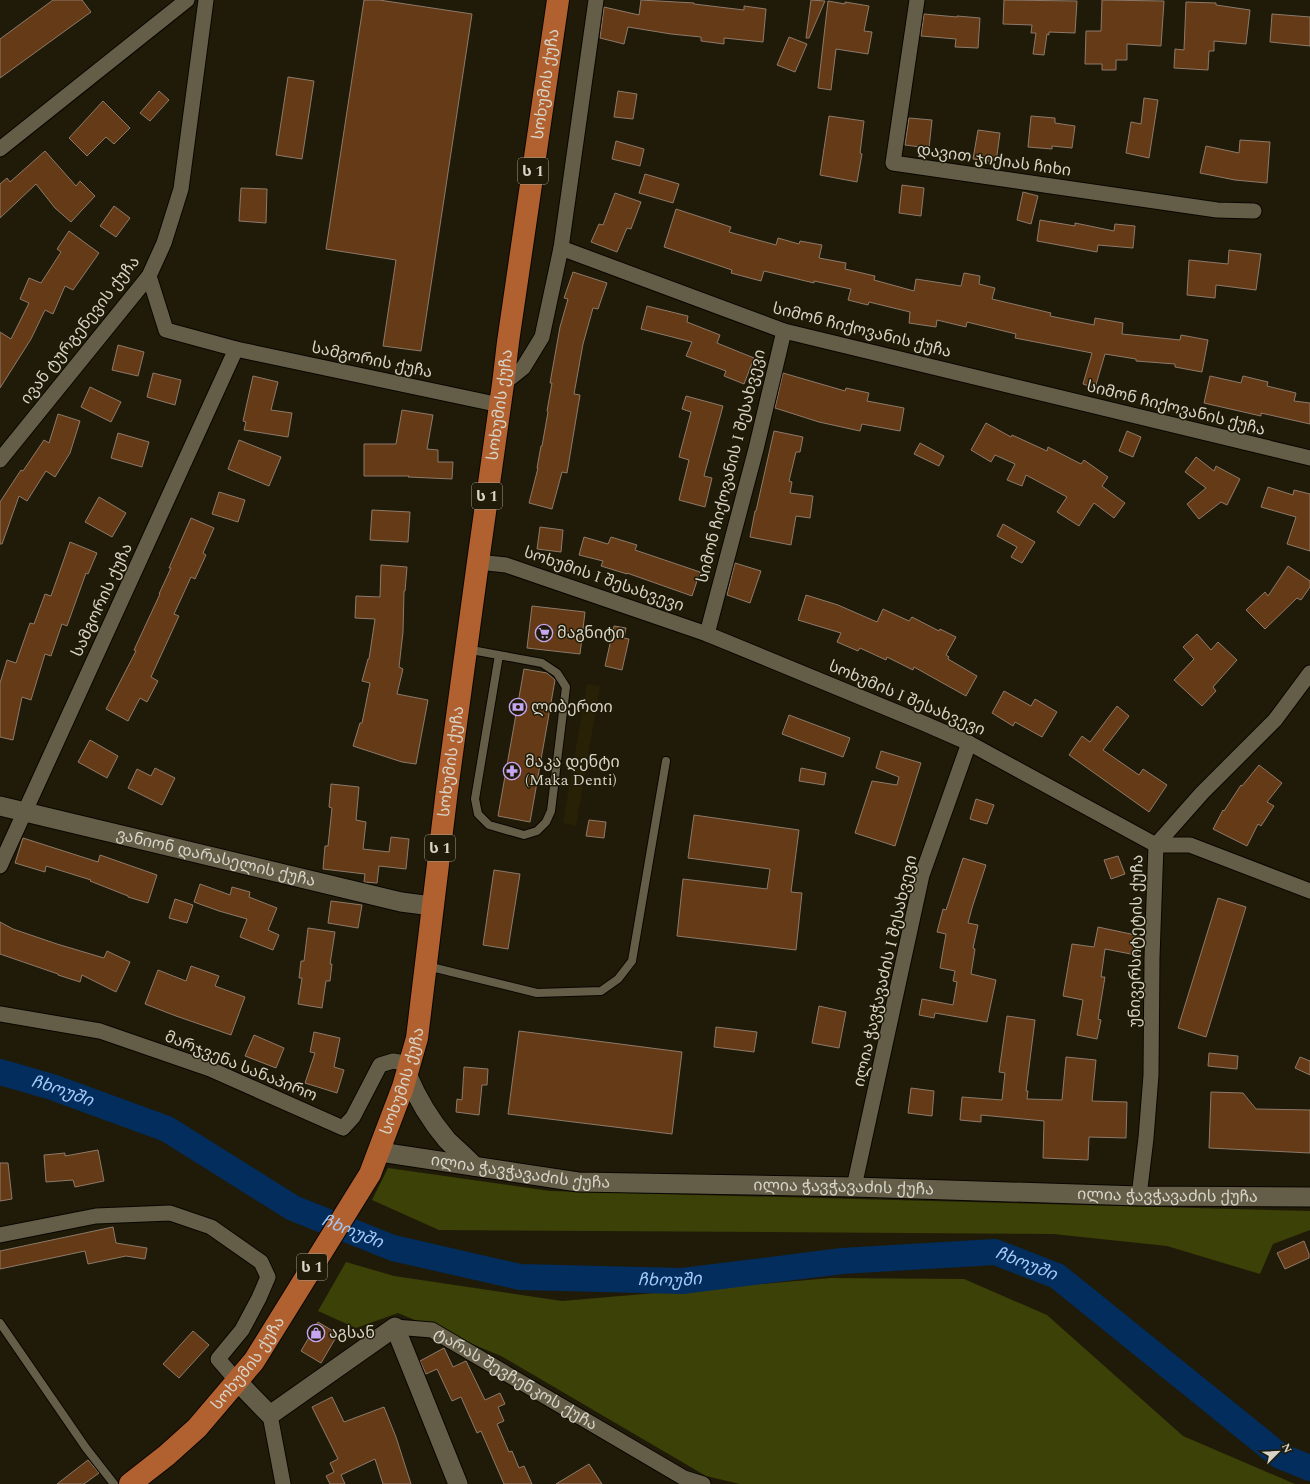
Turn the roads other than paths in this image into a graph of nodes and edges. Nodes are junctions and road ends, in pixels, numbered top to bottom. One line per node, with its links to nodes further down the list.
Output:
1 (187, 0): 6 (street)
2 (206, 0): 9 (street, ივან ტურგენევის ქუჩა)
3 (558, 0): 12 (highway, სოხუმის ქუჩა / ს 1)
4 (596, 0): 8 (street)
5 (916, 0): 7 (street, დავით ჯიქიას ჩიხი)
6 (0, 149)
7 (1254, 211)
8 (561, 248): 10 (street, სიმონ ჩიქოვანის ქუჩა); 12 (street)
9 (149, 276): 11 (street, სამგორის ქუჩა); 15 (street, ივან ტურგენევის ქუჩა)
10 (784, 331): 14 (street, სიმონ ჩიქოვანის ქუჩა); 17 (street, სიმონ ჩიქოვანის I შესახვევი)
11 (236, 349): 13 (street, სამგორის ქუჩა); 24 (street, სამგორის ქუჩა)
12 (504, 384): 13 (highway, სოხუმის ქუჩა / ს 1)
13 (500, 405): 16 (highway, სოხუმის ქუჩა / ს 1)
14 (1310, 458)
15 (0, 460)
16 (478, 562): 17 (street, სოხუმის I შესახვევი); 18 (highway, სოხუმის ქუჩა / ს 1)
17 (707, 634): 21 (street, სოხუმის I შესახვევი)
18 (466, 649): 19 (lane); 28 (highway, სოხუმის ქუჩა / ს 1)
19 (499, 655): 19 (lane)
20 (1310, 673): 25 (street, უნივერსიტეტის ქუჩა)
21 (969, 744): 25 (street, სოხუმის I შესახვევი); 34 (street, ილია ჭავჭავაძის I შესახვევი)
22 (666, 761): 29 (lane)
23 (0, 806): 24 (street, ვანიონ დარასელის ქუჩა)
24 (25, 812): 26 (street, სამგორის ქუჩა); 28 (street, ვანიონ დარასელის ქუჩა)
25 (1156, 845): 27 (street, სოხუმის I შესახვევი); 35 (street, უნივერსიტეტის ქუჩა)
26 (0, 866)
27 (1310, 891)
28 (432, 906): 29 (highway, სოხუმის ქუჩა / ს 1)
29 (426, 966): 31 (highway, სოხუმის ქუჩა / ს 1)
30 (0, 1014): 31 (street, მარჯვენა სანაპირო)
31 (408, 1069): 32 (highway, სოხუმის ქუჩა / ს 1); 33 (street)
32 (380, 1152): 33 (street, ილია ჭავჭავაძის ქუჩა); 40 (highway, სოხუმის ქუჩა / ს 1)
33 (474, 1166): 34 (street, ილია ჭავჭავაძის ქუჩა)
34 (854, 1187): 35 (street, ილია ჭავჭავაძის ქუჩა)
35 (1139, 1196): 36 (street, ილია ჭავჭავაძის ქუჩა)
36 (1310, 1197)
37 (0, 1235): 40 (street)
38 (0, 1323): 42 (lane)
39 (395, 1327): 41 (street); 45 (street); 46 (street, ტარას შევჩენკოს ქუჩა)
40 (238, 1381): 41 (street); 43 (highway, სოხუმის ქუჩა / ს 1)
41 (270, 1415): 44 (street)
42 (114, 1484)
43 (130, 1484)
44 (283, 1484)
45 (458, 1484)
46 (703, 1484)

